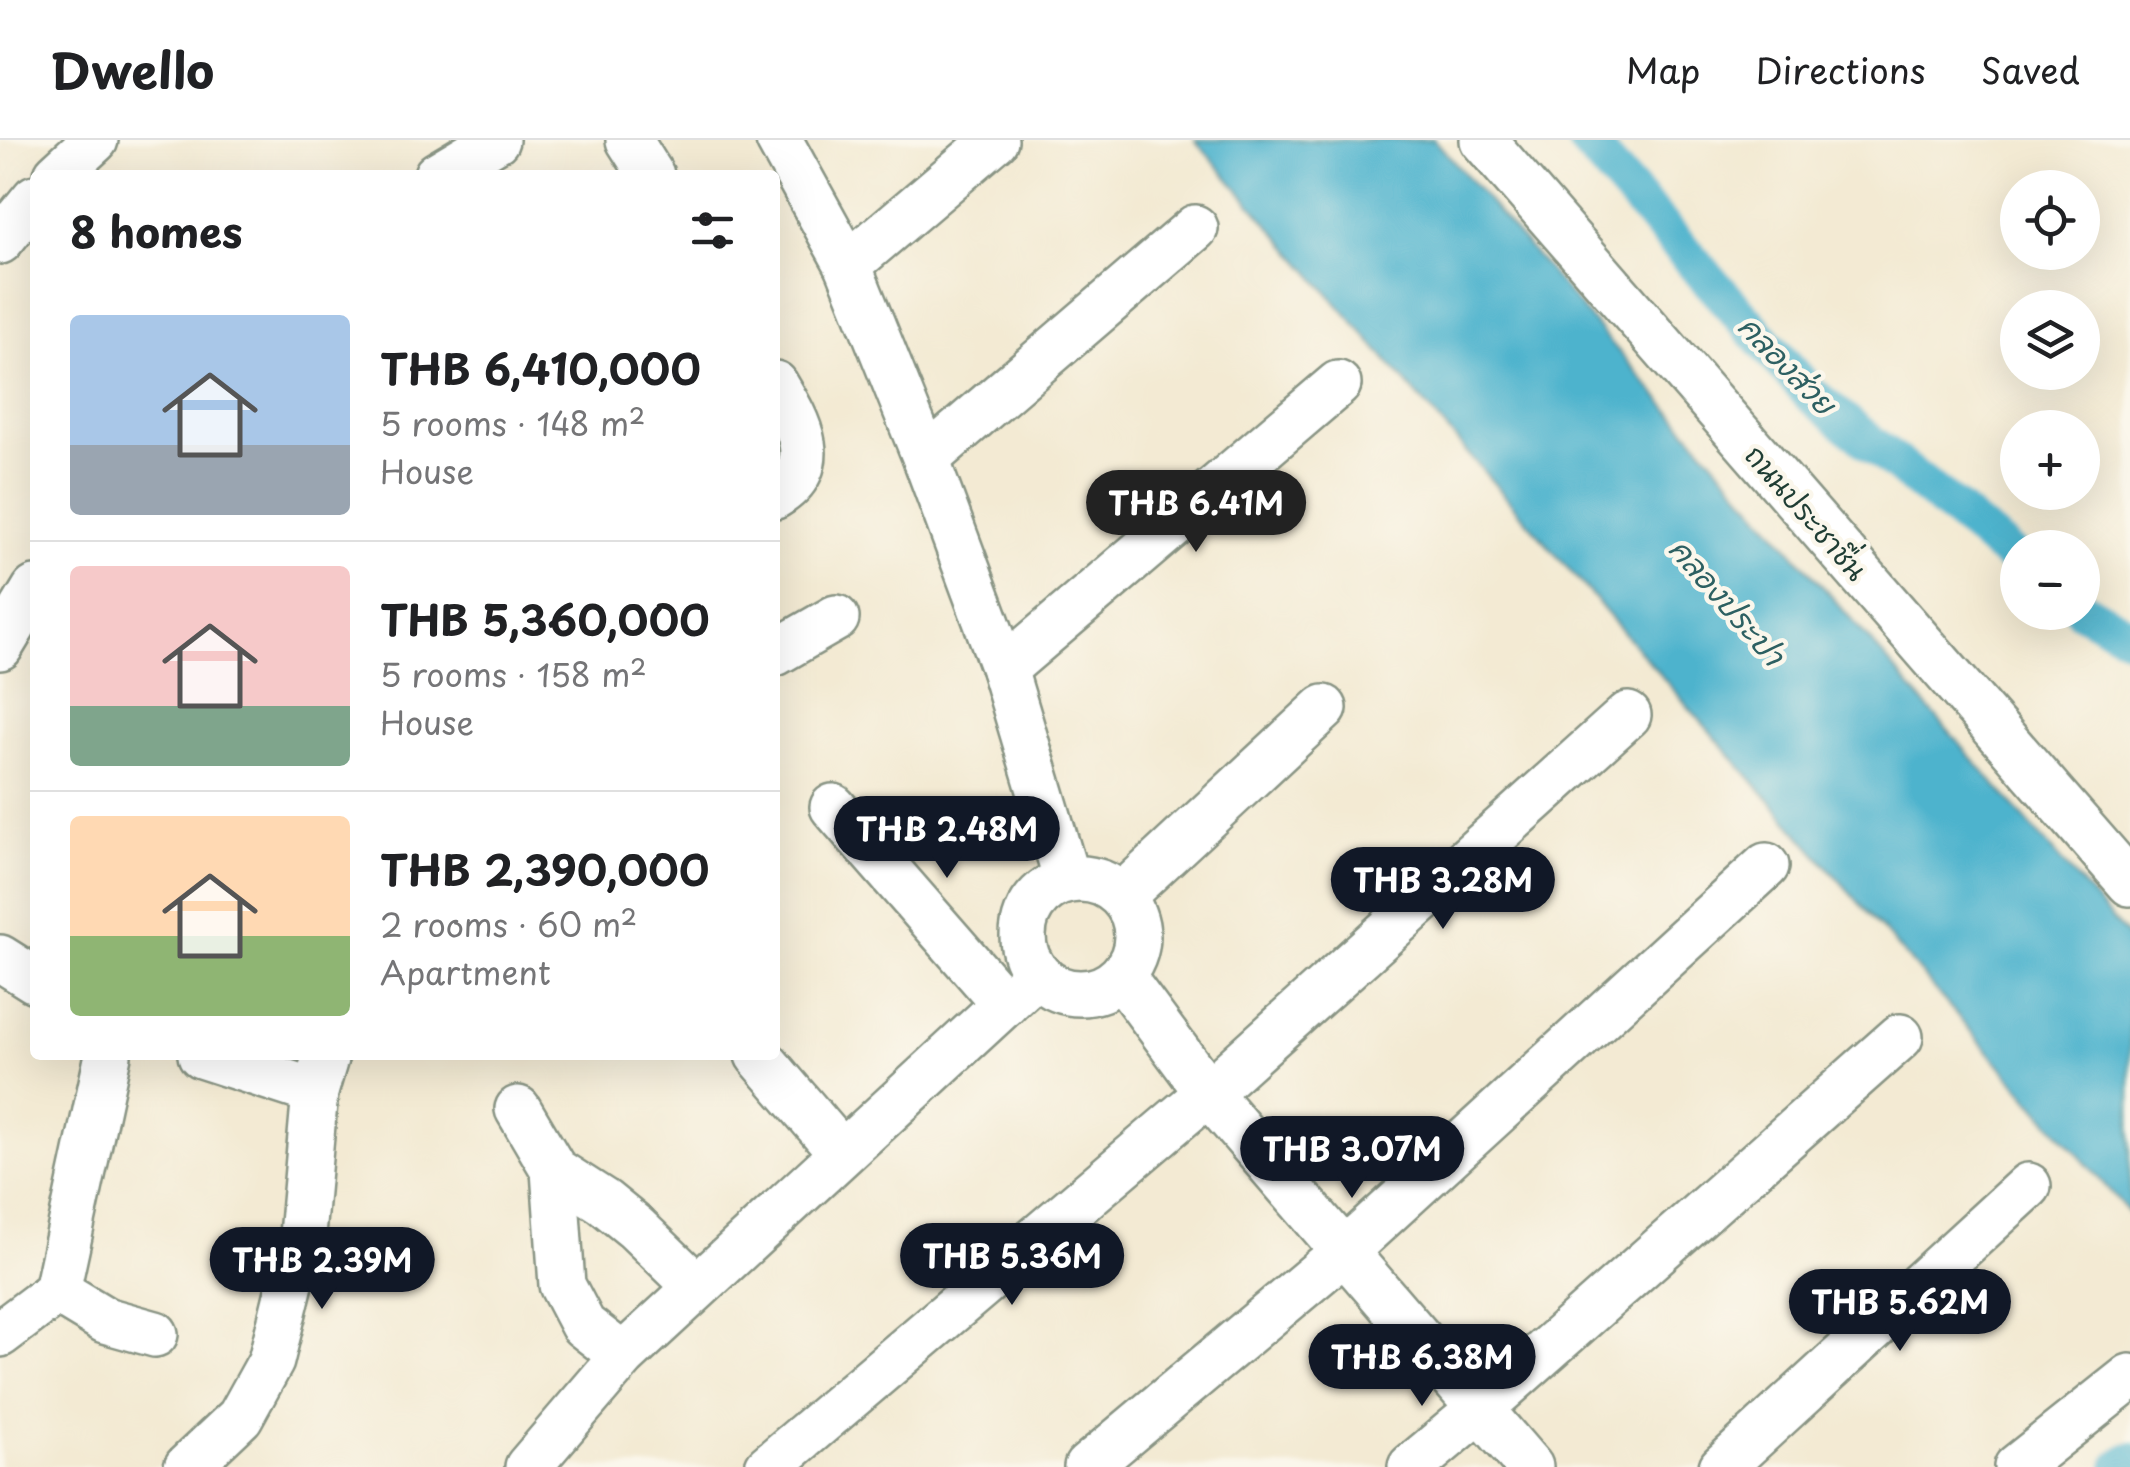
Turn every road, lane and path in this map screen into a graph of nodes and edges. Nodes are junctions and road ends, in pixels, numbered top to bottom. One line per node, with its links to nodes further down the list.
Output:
1 (95, 140): 7 (street)
2 (496, 140): 8 (street)
3 (630, 140): 9 (street)
4 (779, 140): 13 (street)
5 (995, 140): 13 (street)
6 (1483, 140): 28 (street, ถนนประชาชื่น)
7 (62, 170)
8 (445, 170)
9 (648, 170)
10 (30, 204): 12 (street)
11 (1195, 228): 16 (street)
12 (0, 240)
13 (848, 264): 16 (street)
14 (1338, 384): 22 (street)
15 (780, 393): 17 (street)
16 (926, 460): 22 (street)
17 (780, 493)
18 (30, 597): 20 (street)
19 (836, 618): 21 (street)
20 (0, 647)
21 (780, 649)
22 (1004, 669): 27 (street)
23 (1324, 708): 29 (street)
24 (1628, 716): 39 (street)
25 (833, 806): 33 (street)
26 (1766, 866): 44 (street)
27 (1067, 880): 29 (street); 33 (street)
28 (2130, 883)
29 (1122, 896): 32 (street)
30 (0, 958): 31 (street)
31 (30, 977)
32 (1122, 978): 33 (street); 39 (street)
33 (1020, 990): 41 (street)
34 (1900, 1036): 51 (street)
35 (107, 1060): 46 (street)
36 (232, 1060): 38 (street)
37 (762, 1060): 41 (street)
38 (320, 1074): 52 (street)
39 (1208, 1093): 44 (street); 54 (street)
40 (518, 1109): 42 (street)
41 (841, 1152): 45 (street)
42 (554, 1170): 45 (street); 49 (street)
43 (2028, 1186): 58 (street)
44 (1345, 1251): 51 (street); 55 (street)
45 (696, 1286): 49 (street)
46 (57, 1291): 47 (street); 48 (street)
47 (0, 1334)
48 (156, 1334)
49 (623, 1356): 53 (street)
50 (2130, 1377): 59 (street)
51 (1480, 1409): 56 (street); 57 (street)
52 (187, 1467)
53 (528, 1467)
54 (768, 1467)
55 (1087, 1467)
56 (1411, 1467)
57 (1530, 1467)
58 (1722, 1467)
59 (2017, 1467)

